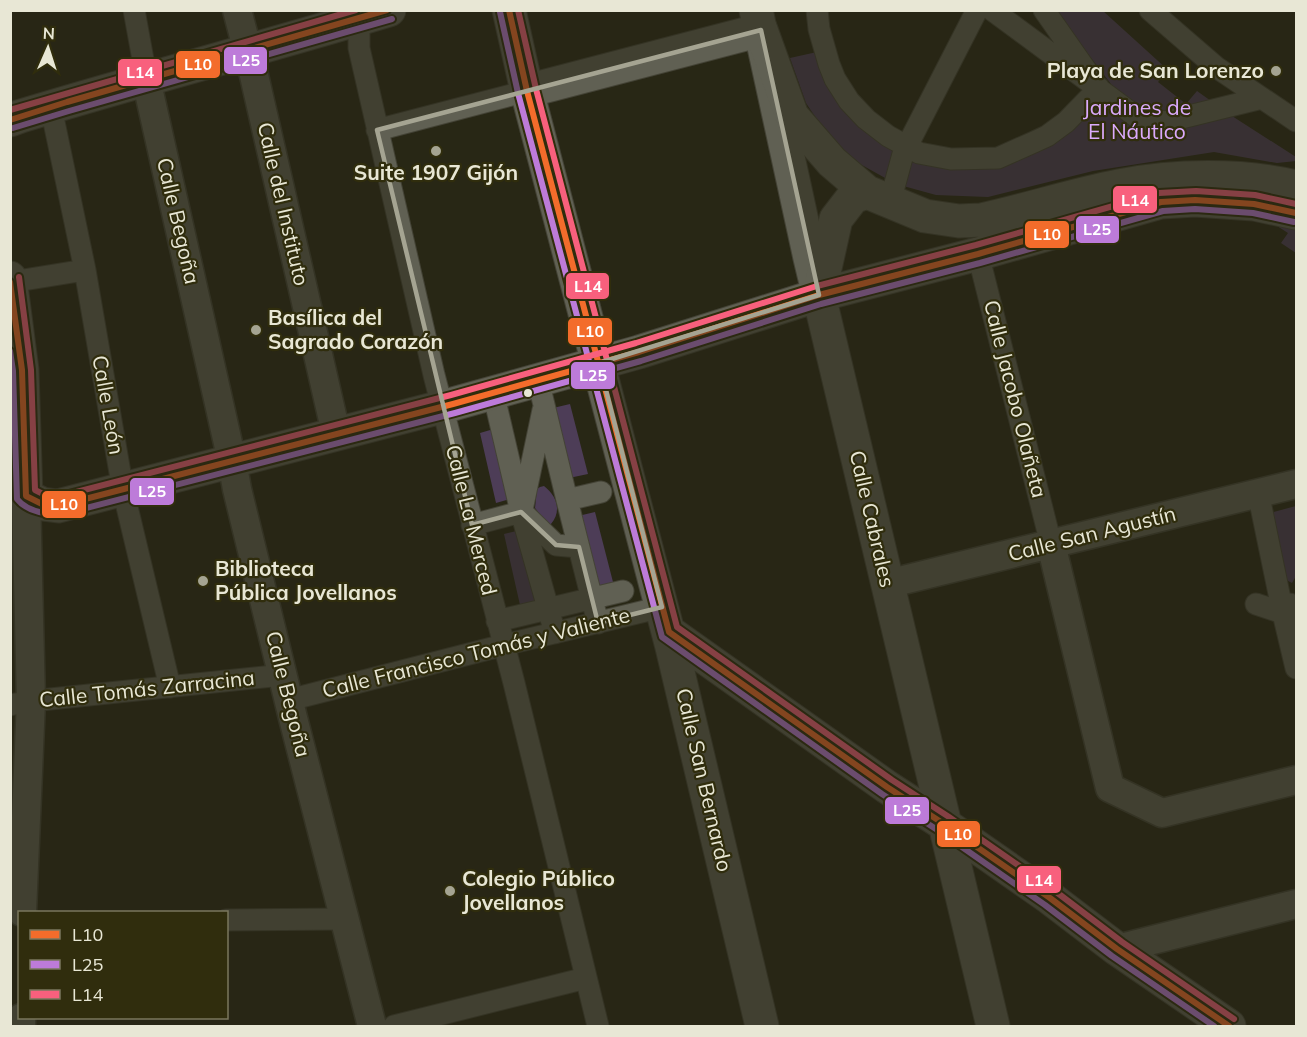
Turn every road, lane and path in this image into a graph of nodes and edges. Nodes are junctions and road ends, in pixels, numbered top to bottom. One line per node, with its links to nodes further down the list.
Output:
1 (134, 10): 12 (street, Calle Begoña)
2 (237, 10): 11 (street, Calle del Instituto)
3 (509, 10): 14 (main road, Calle San Bernardo)
4 (817, 10): 20 (street)
5 (977, 10): 20 (street)
6 (992, 10): 13 (street)
7 (1044, 10): 13 (street)
8 (1150, 10): 15 (street)
9 (369, 13): 11 (main road); 19 (street, Calle La Merced)
10 (759, 20): 14 (main road); 22 (main road); 27 (main road, Calle Cabrales)
11 (247, 52): 12 (main road); 32 (street, Calle del Instituto)
12 (145, 72): 16 (main road); 34 (street, Calle Begoña)
13 (1102, 90): 15 (street); 20 (street)
14 (527, 91): 19 (street); 28 (main road, Calle San Bernardo)
15 (1262, 98): 17 (street)
16 (10, 120)
17 (1296, 121)
18 (54, 122): 25 (street, Calle León)
19 (377, 130): 31 (street, Calle La Merced)
20 (905, 150): 22 (street)
21 (1296, 188): 22 (main road)
22 (878, 197): 27 (main road)
23 (1296, 213): 24 (main road)
24 (978, 254): 27 (main road); 43 (street, Calle Jacobo Olañeta)
25 (85, 270): 26 (street); 36 (street, Calle León)
26 (11, 280): 39 (main road)
27 (819, 295): 28 (main road); 45 (main road, Calle Cabrales)
28 (599, 363): 29 (main road); 52 (main road, Calle San Bernardo)
29 (541, 392): 30 (main road); 33 (street); 40 (street)
30 (496, 405): 31 (main road); 33 (street); 41 (street)
31 (442, 406): 32 (main road); 42 (street, Calle La Merced)
32 (336, 433): 34 (main road)
33 (532, 459): 40 (street); 41 (street)
34 (232, 461): 36 (main road); 60 (street, Calle Begoña)
35 (1296, 484): 38 (street, Calle San Agustín)
36 (123, 490): 39 (main road); 59 (street, Calle León)
37 (601, 492): 40 (street)
38 (1258, 492): 43 (street, Calle San Agustín); 51 (street)
39 (26, 496): 61 (street)
40 (567, 500): 44 (street)
41 (521, 512): 42 (street); 44 (street); 50 (street)
42 (472, 525): 53 (street, Calle La Merced)
43 (1051, 544): 45 (street, Calle San Agustín); 62 (street)
44 (579, 547): 48 (street)
45 (888, 584): 63 (main road, Calle Cabrales)
46 (623, 591): 48 (street)
47 (1296, 596): 51 (street)
48 (592, 598): 50 (street); 54 (street)
49 (1256, 604): 51 (street)
50 (548, 609): 53 (street); 55 (street)
51 (1290, 612): 56 (street); 58 (street)
52 (665, 620): 54 (street, Calle Francisco Tomás y Valiente); 63 (main road); 73 (main road, Calle San Bernardo)
53 (497, 621): 57 (street, Calle La Merced)
54 (598, 623): 55 (street, Calle Francisco Tomás y Valiente)
55 (555, 633): 57 (street, Calle Francisco Tomás y Valiente)
56 (1296, 640)
57 (504, 645): 60 (street, Calle Francisco Tomás y Valiente); 69 (street, Calle La Merced)
58 (1296, 668)
59 (170, 687): 60 (street, Calle Tomás Zarracina); 61 (street, Calle Tomás Zarracina)
60 (286, 687): 66 (street, Calle Begoña)
61 (21, 703): 65 (street)
62 (1296, 780)
63 (944, 824): 68 (main road); 74 (main road, Calle Cabrales)
64 (1296, 904): 68 (street)
65 (22, 911)
66 (344, 919): 67 (street); 70 (street, Calle Begoña)
67 (228, 920)
68 (1117, 948): 75 (main road)
69 (586, 978): 71 (street); 72 (street, Calle La Merced)
70 (372, 1026)
71 (394, 1026)
72 (598, 1026)
73 (762, 1026)
74 (993, 1026)
75 (1229, 1026)

